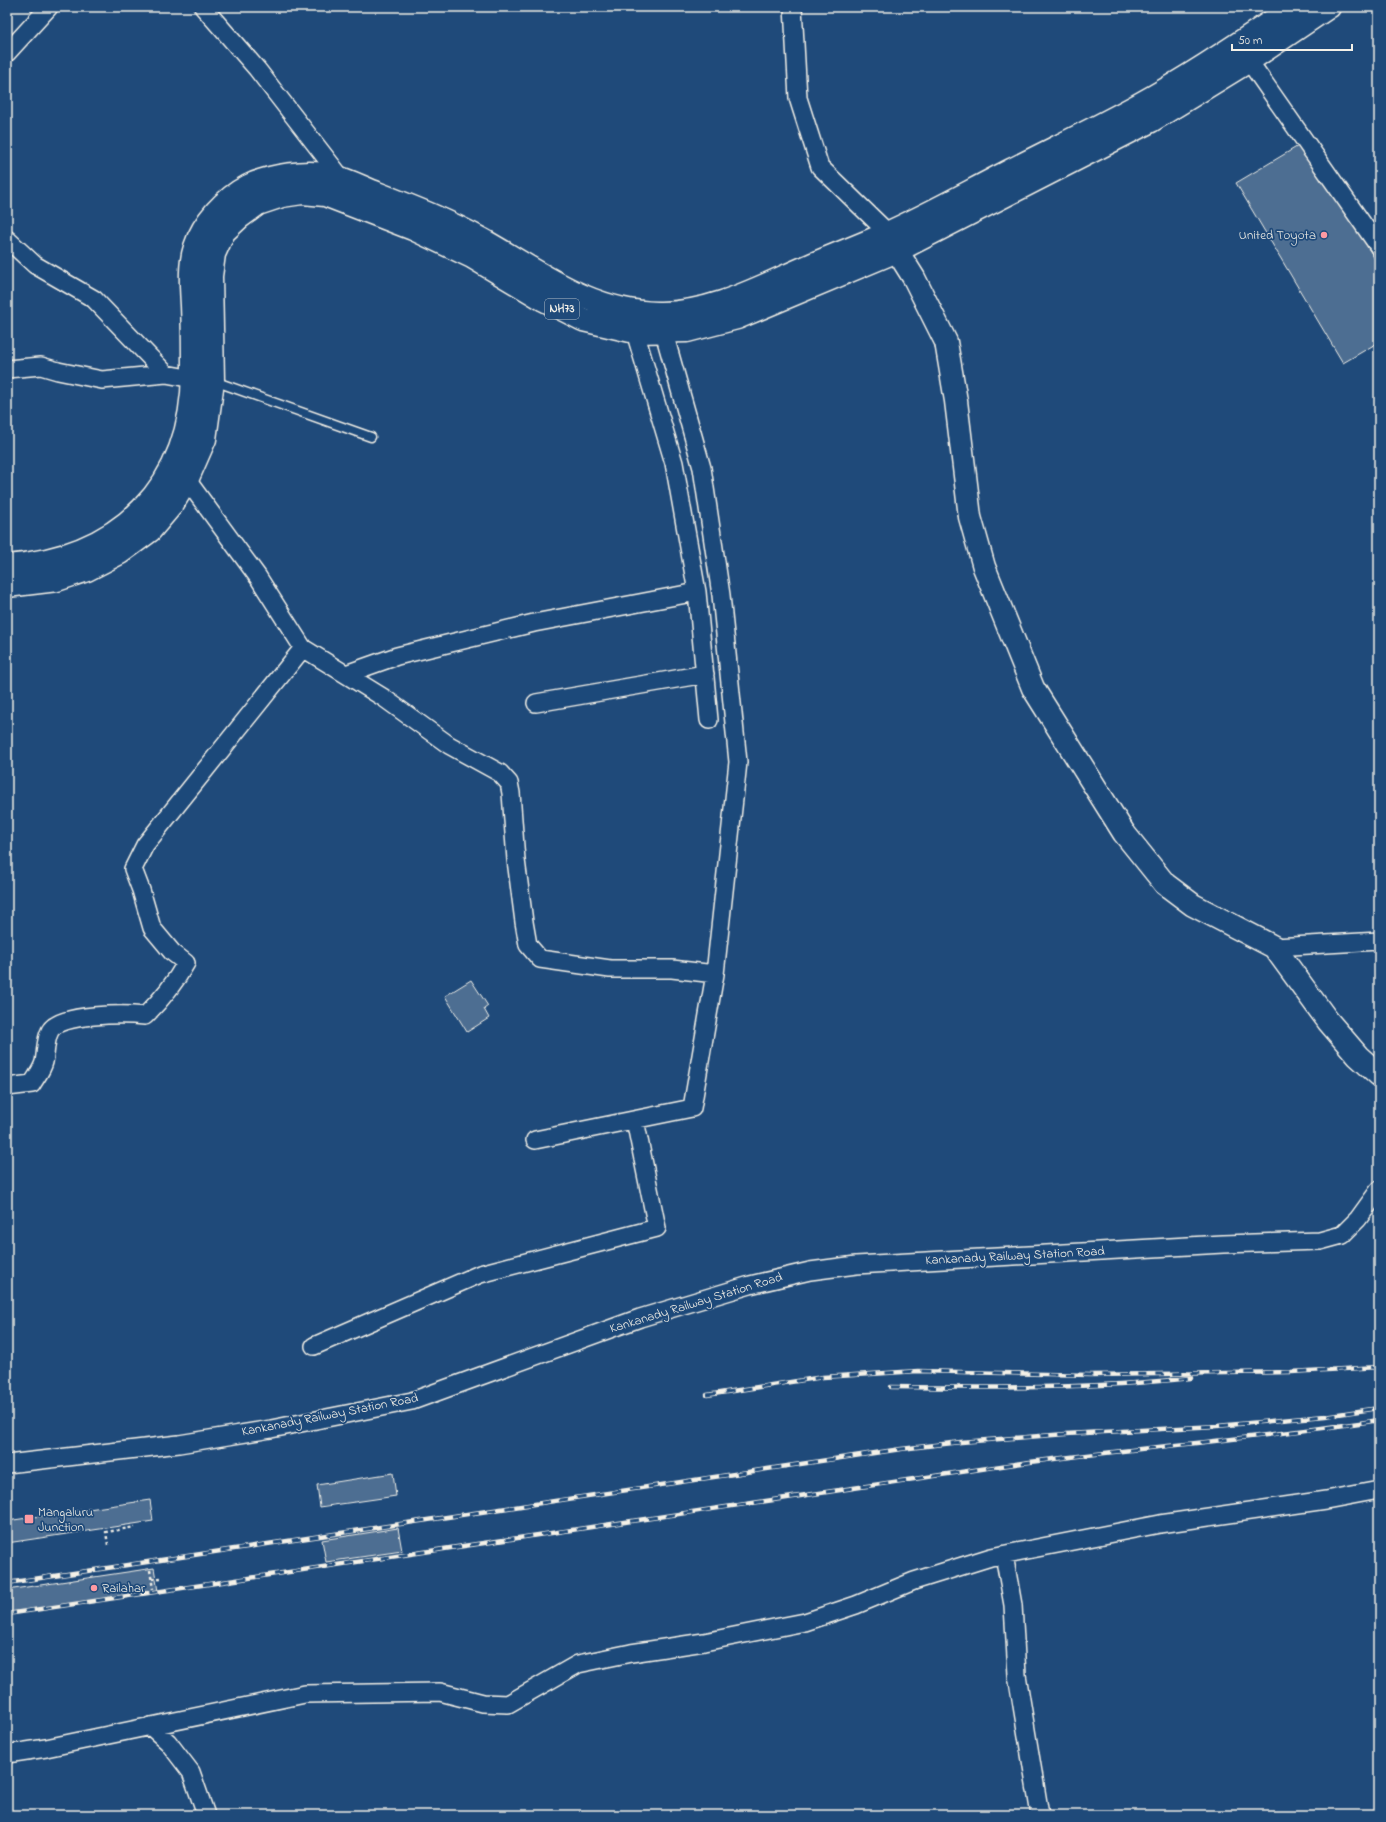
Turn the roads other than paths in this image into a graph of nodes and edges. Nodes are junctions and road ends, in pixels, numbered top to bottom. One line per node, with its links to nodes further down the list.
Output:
1 (49, 7): 6 (street)
2 (204, 7): 8 (street)
3 (793, 7): 11 (street)
4 (1293, 7): 11 (main road, NH73)
5 (1329, 7): 7 (main road, NH73)
6 (7, 53)
7 (1249, 61): 11 (main road, NH73); 12 (street)
8 (343, 180): 9 (main road, NH73); 17 (main road, NH73)
9 (417, 219): 11 (main road, NH73); 13 (main road, NH73); 17 (main road, NH73)
10 (7, 239): 16 (street)
11 (892, 242): 14 (main road, NH73); 29 (main road)
12 (1379, 247)
13 (635, 332): 14 (main road, NH73); 22 (street)
14 (664, 333): 30 (street)
15 (7, 369): 16 (street)
16 (166, 374): 17 (street)
17 (203, 380): 18 (lane); 19 (main road, NH73); 20 (main road, NH73)
18 (371, 437)
19 (187, 480): 21 (main road, NH73); 23 (street)
20 (7, 566)
21 (7, 586)
22 (697, 592): 24 (street); 25 (street)
23 (303, 648): 24 (street); 32 (street)
24 (346, 674): 30 (street)
25 (705, 674): 26 (street); 27 (street)
26 (536, 703)
27 (709, 720)
28 (1379, 941): 29 (street)
29 (1274, 947): 31 (main road)
30 (715, 974): 33 (street)
31 (1379, 1075)
32 (7, 1086)
33 (635, 1120): 34 (street); 36 (street)
34 (535, 1140)
35 (1379, 1190): 37 (street, Kankanady Railway Station Road)
36 (314, 1346)
37 (7, 1464)
38 (1379, 1490): 39 (street)
39 (1004, 1555): 40 (street); 43 (street)
40 (150, 1726): 41 (street); 42 (street)
41 (7, 1754)
42 (206, 1815)
43 (1040, 1815)

